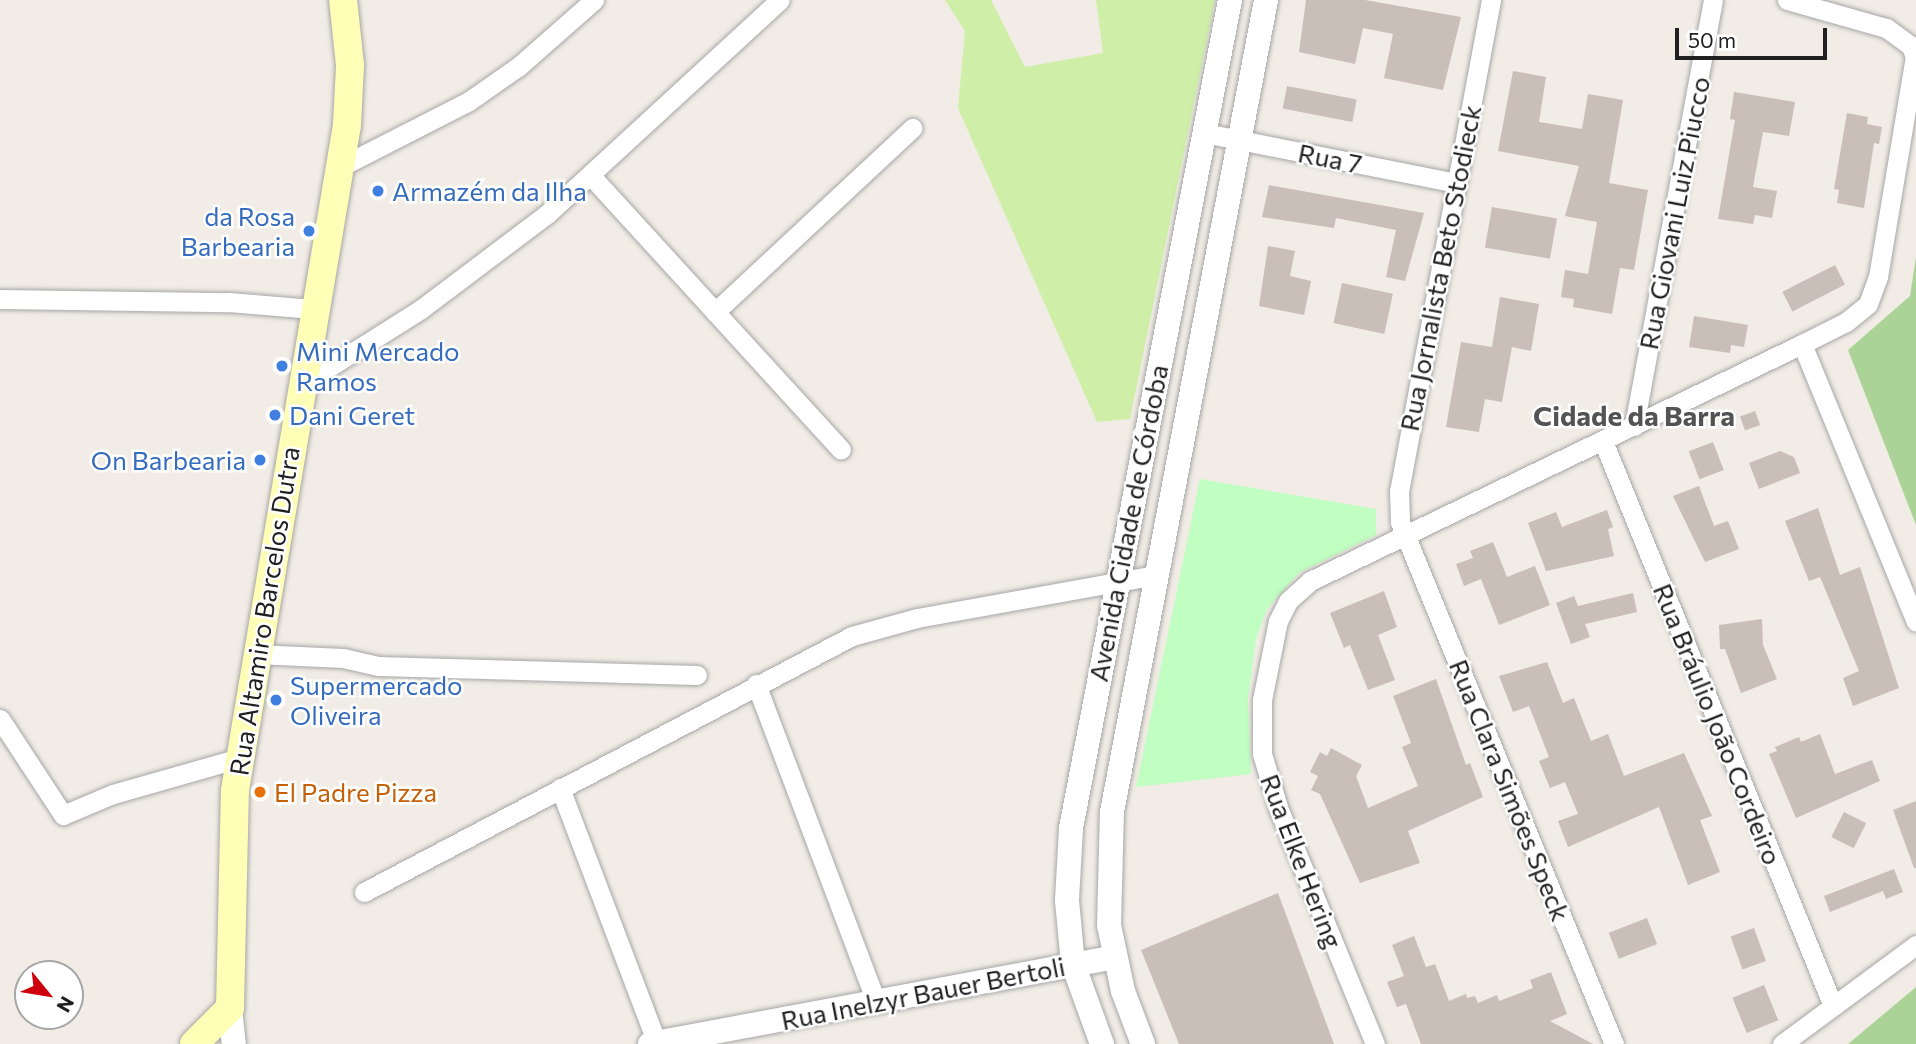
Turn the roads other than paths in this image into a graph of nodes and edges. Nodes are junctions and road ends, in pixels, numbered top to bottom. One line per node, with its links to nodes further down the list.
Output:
1 (343, 0): 12 (main road, Rua Altamiro Barcelos Dutra)
2 (594, 0): 12 (street)
3 (780, 0): 13 (street)
4 (1230, 0): 10 (street, Avenida Cidade de Córdoba)
5 (1266, 0): 11 (street, Avenida Cidade de Córdoba)
6 (1490, 0): 14 (street, Rua Jornalista Beto Stodieck)
7 (1713, 0): 20 (street, Rua Giovani Luiz Piucco)
8 (1787, 0): 18 (street, Rua Elke Hering)
9 (912, 128): 17 (street)
10 (1204, 133): 11 (street, Rua 7); 25 (street, Avenida Cidade de Córdoba)
11 (1239, 141): 14 (street, Rua 7); 24 (street, Avenida Cidade de Córdoba)
12 (340, 167): 16 (main road, Rua Altamiro Barcelos Dutra)
13 (592, 177): 17 (street); 19 (street)
14 (1456, 183): 23 (street, Rua Jornalista Beto Stodieck)
15 (0, 299): 16 (street)
16 (313, 309): 19 (main road, Rua Altamiro Barcelos Dutra)
17 (715, 312): 22 (street)
18 (1802, 344): 20 (street, Rua Elke Hering); 26 (street)
19 (301, 384): 27 (main road, Rua Altamiro Barcelos Dutra)
20 (1634, 426): 21 (street, Rua Elke Hering)
21 (1603, 441): 23 (street, Rua Elke Hering); 38 (street, Rua Bráulio João Cordeiro)
22 (841, 450)
23 (1405, 537): 45 (street, Rua Elke Hering); 46 (street, Rua Clara Simões Speck)
24 (1156, 575): 25 (street); 35 (street, Avenida Cidade de Córdoba)
25 (1117, 582): 29 (street); 36 (street, Avenida Cidade de Córdoba)
26 (1916, 622)
27 (256, 654): 28 (street); 31 (main road, Rua Altamiro Barcelos Dutra)
28 (696, 676)
29 (756, 684): 32 (street); 37 (street)
30 (0, 719): 31 (street)
31 (239, 758): 39 (main road, Rua Altamiro Barcelos Dutra)
32 (560, 788): 33 (street); 42 (street)
33 (364, 892)
34 (1916, 945): 38 (street)
35 (1114, 957): 36 (street, Rua Inelzyr Bauer Bertoli); 44 (street, Avenida Cidade de Córdoba)
36 (1073, 964): 37 (street, Rua Inelzyr Bauer Bertoli); 43 (street, Avenida Cidade de Córdoba)
37 (876, 1002): 42 (street, Rua Inelzyr Bauer Bertoli)
38 (1833, 1006): 47 (street)
39 (230, 1008): 40 (main road); 41 (street)
40 (194, 1044)
41 (234, 1044)
42 (654, 1044)
43 (1102, 1044)
44 (1143, 1044)
45 (1376, 1044)
46 (1614, 1044)
47 (1782, 1044)

